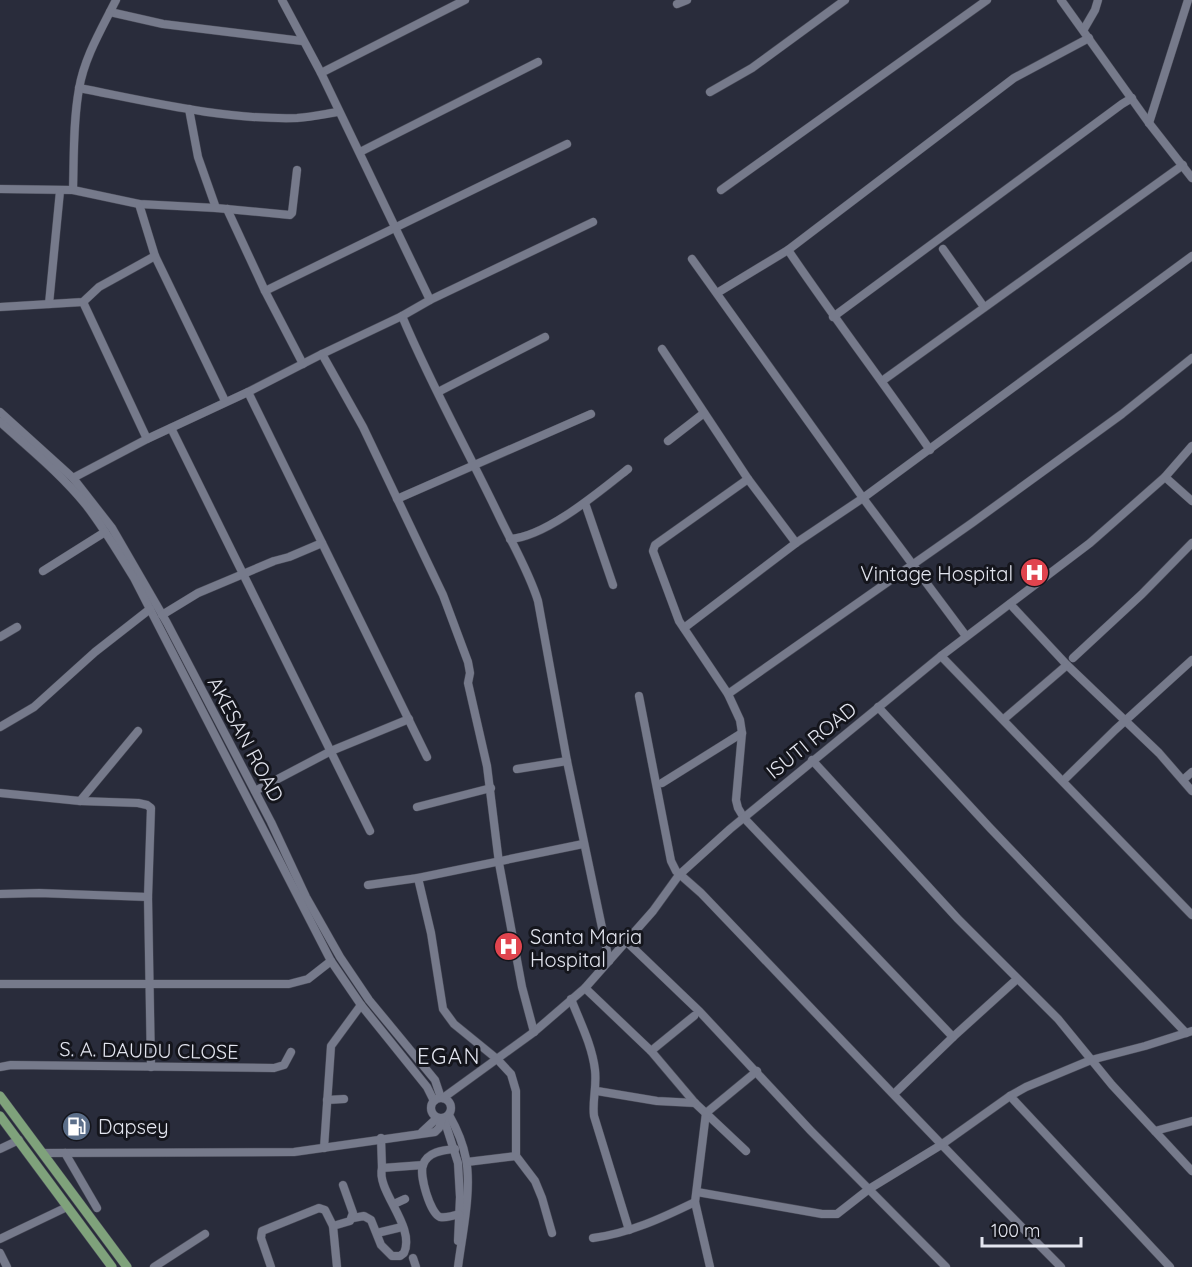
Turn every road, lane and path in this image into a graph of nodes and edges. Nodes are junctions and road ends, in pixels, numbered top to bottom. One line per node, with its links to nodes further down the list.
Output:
1 (116, 0): 11 (street)
2 (282, 0): 14 (street)
3 (465, 0): 16 (street)
4 (687, 0): 10 (street)
5 (845, 0): 18 (street)
6 (987, 0): 30 (street)
7 (1061, 0): 12 (street)
8 (1098, 0): 12 (street)
9 (1188, 0): 22 (street)
10 (677, 4)
11 (110, 12): 14 (street); 17 (street)
12 (1084, 29): 13 (street)
13 (1089, 38): 19 (street); 37 (street)
14 (302, 41): 16 (street)
15 (538, 62): 24 (street)
16 (321, 73): 21 (street)
17 (79, 88): 20 (street); 29 (street)
18 (710, 92)
19 (1132, 98): 22 (street); 50 (street)
20 (189, 109): 21 (street); 33 (street)
21 (338, 112): 24 (street)
22 (1149, 123): 25 (street)
23 (567, 144): 36 (street)
24 (360, 152): 36 (street)
25 (1183, 165): 27 (street); 48 (street)
26 (297, 170): 34 (street)
27 (1192, 178)
28 (0, 189): 31 (street)
29 (73, 190): 31 (street); 32 (street)
30 (721, 190)
31 (60, 191): 46 (street)
32 (139, 204): 33 (street); 39 (street)
33 (216, 208): 34 (street)
34 (227, 209): 42 (street)
35 (593, 222): 44 (street)
36 (395, 228): 42 (street); 44 (street)
37 (788, 249): 43 (street); 50 (street)
38 (943, 249): 48 (street)
39 (155, 256): 45 (street); 59 (street)
40 (1192, 256): 68 (street)
41 (692, 259): 43 (street)
42 (265, 291): 55 (street)
43 (717, 293): 74 (street)
44 (430, 300): 49 (street)
45 (83, 302): 46 (street); 65 (street)
46 (48, 304): 47 (street)
47 (0, 307)
48 (984, 307): 56 (street)
49 (402, 316): 53 (street); 58 (street)
50 (833, 316): 56 (street)
51 (545, 337): 58 (street)
52 (662, 349): 61 (street)
53 (322, 354): 55 (street); 75 (street)
54 (1192, 358): 83 (street)
55 (303, 364): 57 (street)
56 (882, 381): 68 (street)
57 (248, 392): 59 (street); 80 (street)
58 (438, 392): 69 (street)
59 (225, 401): 64 (street)
60 (0, 412): 72 (street, AKESAN ROAD)
61 (705, 413): 66 (street); 73 (street)
62 (591, 414): 69 (street)
63 (0, 422): 78 (street, AKESAN ROAD)
64 (171, 428): 65 (street); 85 (street)
65 (147, 439): 72 (street)
66 (668, 441)
67 (1192, 446): 71 (street, ISUTI ROAD)
68 (930, 450): 74 (street)
69 (475, 465): 75 (street); 79 (street)
70 (628, 470): 77 (street)
71 (1165, 477): 76 (street); 87 (street, ISUTI ROAD)
72 (73, 478): 89 (street, AKESAN ROAD)
73 (748, 479): 81 (street); 91 (street)
74 (863, 498): 81 (street); 83 (street)
75 (397, 499): 116 (street)
76 (1192, 501)
77 (585, 503): 79 (street); 86 (street)
78 (105, 532): 84 (street); 88 (street, AKESAN ROAD)
79 (510, 539): 110 (street)
80 (322, 543): 85 (street); 101 (street)
81 (796, 543): 91 (street)
82 (1192, 543): 95 (street)
83 (913, 564): 92 (street); 98 (street)
84 (43, 571)
85 (242, 574): 89 (street); 107 (street)
86 (613, 585)
87 (1010, 604): 92 (street, ISUTI ROAD); 97 (street)
88 (150, 609): 104 (street); 134 (street, AKESAN ROAD)
89 (162, 615): 118 (street, AKESAN ROAD)
90 (17, 627): 93 (street)
91 (684, 628): 98 (street)
92 (966, 636): 94 (street, ISUTI ROAD)
93 (0, 637)
94 (941, 656): 100 (street, ISUTI ROAD); 102 (street)
95 (1073, 658)
96 (1192, 660): 103 (street)
97 (1067, 665): 102 (street); 103 (street)
98 (728, 694): 106 (street)
99 (639, 696): 126 (street)
100 (878, 707): 109 (street, ISUTI ROAD); 143 (street)
101 (409, 719): 107 (street); 108 (street)
102 (1004, 719): 114 (street)
103 (1125, 721): 113 (street); 114 (street)
104 (0, 727)
105 (138, 732): 120 (street)
106 (742, 733): 115 (street); 122 (street)
107 (331, 751): 118 (street); 123 (street)
108 (427, 758)
109 (813, 760): 122 (street, ISUTI ROAD); 135 (street)
110 (567, 761): 111 (street); 124 (street)
111 (517, 769)
112 (1192, 772): 113 (street)
113 (1183, 780): 117 (street)
114 (1063, 782): 131 (street)
115 (662, 783)
116 (491, 788): 121 (street); 125 (street)
117 (1192, 790)
118 (255, 791): 152 (street, AKESAN ROAD)
119 (0, 793): 120 (street)
120 (80, 801): 130 (street)
121 (417, 807)
122 (744, 818): 126 (street, ISUTI ROAD); 144 (street)
123 (370, 831)
124 (583, 844): 125 (street); 133 (street)
125 (499, 863): 127 (street); 142 (street)
126 (679, 875): 132 (street, ISUTI ROAD); 155 (street)
127 (418, 878): 128 (street); 147 (street)
128 (369, 885)
129 (0, 894): 130 (street)
130 (148, 897): 137 (street)
131 (1192, 915)
132 (627, 942): 133 (street, ISUTI ROAD); 151 (street)
133 (609, 961): 138 (street, ISUTI ROAD)
134 (331, 962): 137 (street); 140 (street, AKESAN ROAD)
135 (1017, 979): 144 (street); 148 (street)
136 (0, 984): 137 (street)
137 (150, 985): 150 (street)
138 (585, 988): 139 (street, ISUTI ROAD); 145 (street)
139 (571, 999): 142 (street, ISUTI ROAD); 154 (street)
140 (360, 1005): 153 (street, AKESAN ROAD); 159 (street)
141 (694, 1016): 145 (street)
142 (534, 1032): 147 (street, ISUTI ROAD)
143 (1189, 1032): 148 (street)
144 (952, 1037): 155 (street)
145 (651, 1051): 161 (street)
146 (291, 1052): 150 (street, S. A. DAUDU CLOSE)
147 (497, 1059): 160 (street, ISUTI ROAD); 177 (street)
148 (1091, 1060): 157 (street); 167 (street)
149 (0, 1067): 150 (street, S. A. DAUDU CLOSE)
150 (151, 1067)
151 (757, 1071): 162 (street); 183 (street)
152 (435, 1080): 153 (street); 160 (street, AKESAN ROAD)
153 (427, 1087): 160 (street, AKESAN ROAD)
154 (597, 1091): 161 (street); 194 (street)
155 (894, 1094): 170 (street)
156 (0, 1096): 175 (main road)
157 (1010, 1096): 170 (street); 213 (street)
158 (344, 1099): 159 (street)
159 (327, 1100): 171 (street)
160 (442, 1100): 164 (street); 164 (street)
161 (695, 1103): 162 (street)
162 (706, 1113): 174 (street); 184 (street)
163 (0, 1116): 169 (main road)
164 (443, 1118): 166 (street); 168 (street)
165 (1192, 1121): 167 (street)
166 (452, 1130): 173 (street); 178 (street)
167 (1155, 1131): 181 (street)
168 (381, 1138): 171 (street); 180 (street)
169 (19, 1140): 172 (street); 188 (main road)
170 (941, 1145): 183 (street); 212 (street)
171 (324, 1148): 176 (street)
172 (0, 1149)
173 (455, 1149): 179 (street); 190 (street)
174 (746, 1151)
175 (43, 1153): 176 (street); 204 (main road)
176 (66, 1153): 189 (street)
177 (516, 1156): 178 (street); 196 (street)
178 (467, 1162): 209 (street)
179 (423, 1165): 180 (street); 190 (street)
180 (382, 1168): 187 (street)
181 (1192, 1171)
182 (343, 1185): 191 (street)
183 (868, 1189): 184 (street); 211 (street)
184 (697, 1192): 186 (street)
185 (405, 1199): 187 (street)
186 (696, 1202): 194 (street); 210 (street)
187 (394, 1204): 193 (street)
188 (67, 1207): 199 (street); 203 (main road)
189 (98, 1208)
190 (459, 1214): 209 (street)
191 (353, 1218): 192 (street); 195 (street)
192 (333, 1226): 206 (street); 207 (street)
193 (402, 1227): 195 (street); 195 (street)
194 (629, 1230): 198 (street)
195 (377, 1233)
196 (552, 1233)
197 (205, 1234): 205 (street)
198 (593, 1238)
199 (0, 1239)
200 (0, 1253): 202 (street)
201 (413, 1258): 208 (street)
202 (7, 1267)
203 (112, 1267)
204 (127, 1267)
205 (154, 1267)
206 (271, 1267)
207 (337, 1267)
208 (416, 1267)
209 (456, 1267)
210 (710, 1267)
211 (946, 1267)
212 (1060, 1267)
213 (1170, 1267)

